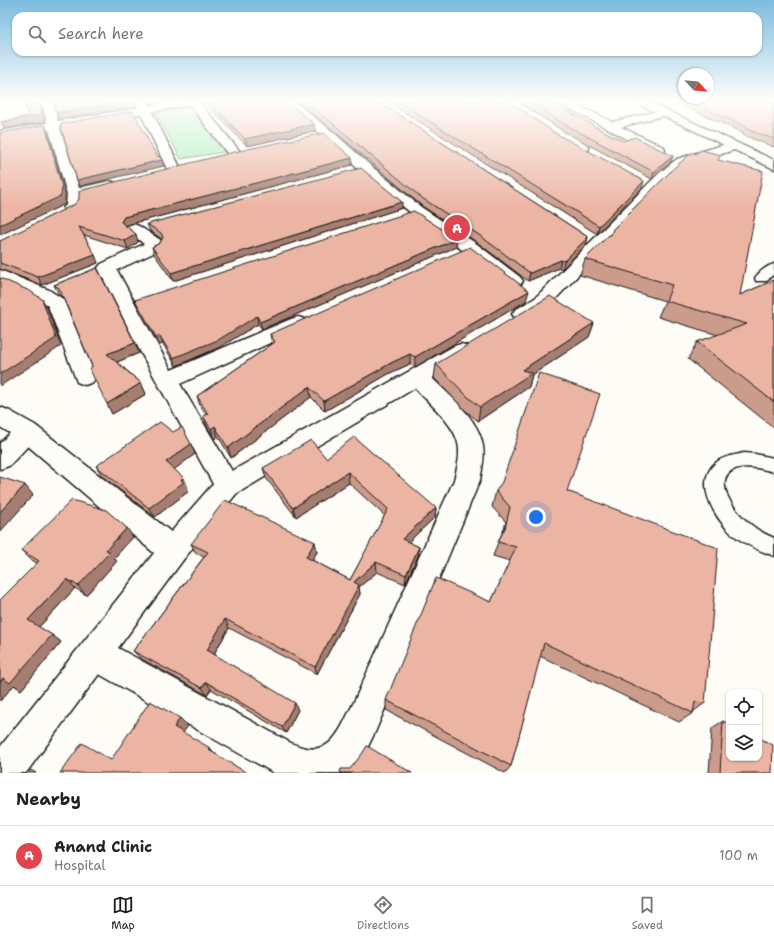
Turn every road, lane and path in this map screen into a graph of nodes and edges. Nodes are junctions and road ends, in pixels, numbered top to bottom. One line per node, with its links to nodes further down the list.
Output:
1 (57, 136): 23 (street)
2 (158, 136): 19 (street)
3 (222, 136): 13 (street)
4 (318, 136): 9 (street)
5 (330, 136): 18 (street)
6 (560, 136): 12 (street)
7 (630, 136): 15 (street)
8 (714, 136): 10 (street)
9 (313, 137)
10 (732, 146): 15 (street); 17 (street)
11 (251, 150): 13 (street)
12 (592, 153)
13 (235, 154): 14 (street)
14 (220, 158)
15 (682, 162): 27 (street)
16 (189, 165): 19 (street)
17 (774, 165)
18 (364, 168): 20 (street); 28 (street)
19 (174, 169): 21 (street)
20 (349, 172)
21 (159, 173)
22 (120, 182): 23 (street)
23 (74, 194): 24 (street)
24 (59, 214)
25 (148, 225): 39 (street)
26 (586, 236): 27 (street)
27 (599, 244): 35 (street)
28 (472, 248): 29 (street); 35 (street)
29 (450, 257)
30 (774, 268): 32 (lane)
31 (0, 275): 34 (street)
32 (761, 278)
33 (64, 285): 34 (street)
34 (42, 294): 37 (street)
35 (532, 295): 38 (street)
36 (312, 318): 39 (street)
37 (85, 377)
38 (418, 377): 44 (street); 47 (street)
39 (167, 381): 44 (street)
40 (0, 416): 41 (street)
41 (27, 432): 42 (street); 46 (street)
42 (0, 459)
43 (774, 465): 45 (lane)
44 (227, 486): 46 (street)
45 (774, 547)
46 (173, 551): 47 (street)
47 (94, 653): 48 (street)
48 (3, 773)

